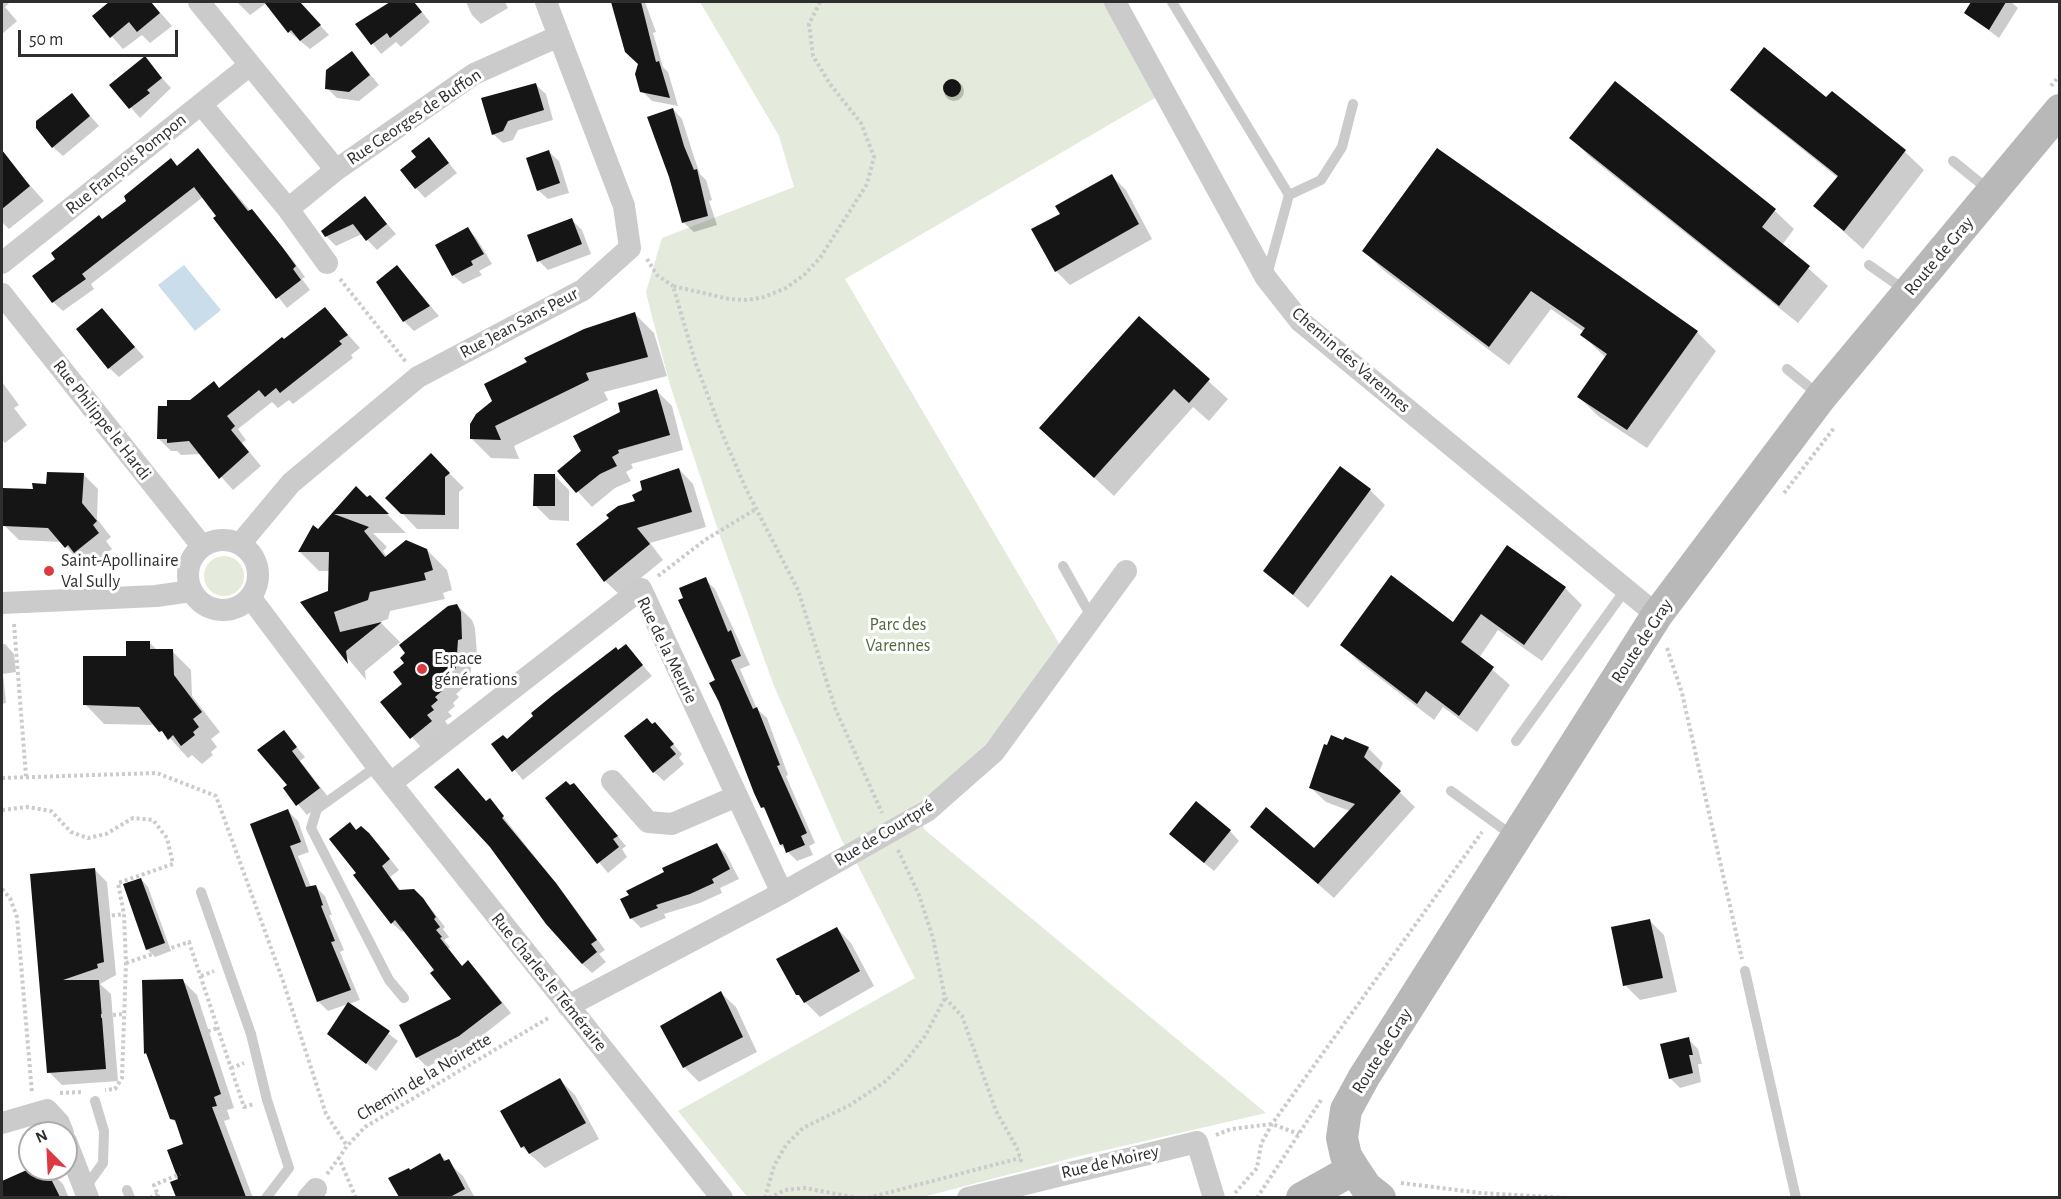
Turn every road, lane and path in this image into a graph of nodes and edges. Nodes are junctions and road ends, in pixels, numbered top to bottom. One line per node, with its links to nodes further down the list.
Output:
1 (199, 2): 7 (street)
2 (546, 2): 6 (street)
3 (820, 2): 21 (path)
4 (1115, 2): 20 (street, Chemin des Varennes)
5 (1172, 2): 14 (lane)
6 (559, 36): 12 (street, Rue Georges de Buffon); 16 (street)
7 (250, 65): 8 (street, Rue François Pompon); 12 (street)
8 (201, 104): 15 (street); 17 (street, Rue François Pompon)
9 (1353, 104): 14 (lane)
10 (2060, 110): 13 (main road, Route de Gray)
11 (1953, 161): 13 (lane)
12 (336, 170): 15 (street, Rue Georges de Buffon)
13 (1993, 193): 22 (main road, Route de Gray)
14 (1289, 195): 20 (lane)
15 (288, 209): 18 (street)
16 (630, 248): 21 (path); 25 (street, Rue Jean Sans Peur)
17 (2, 263)
18 (327, 263): 25 (path)
19 (1869, 265): 22 (lane)
20 (1266, 278): 33 (street, Chemin des Varennes)
21 (674, 286): 28 (path)
22 (1909, 293): 26 (main road, Route de Gray)
23 (2, 294): 29 (street, Rue Philippe le Hardi)
24 (1787, 369): 26 (lane)
25 (418, 377): 30 (street, Rue Jean Sans Peur)
26 (1831, 408): 27 (path); 38 (main road, Route de Gray)
27 (1780, 499)
28 (756, 510): 34 (path); 49 (path)
29 (202, 546): 30 (street); 35 (street)
30 (245, 546): 36 (street)
31 (1063, 566): 39 (lane)
32 (1126, 571): 39 (street, Rue de Courtpré)
33 (1626, 589): 38 (street, Chemin des Varennes); 41 (lane)
34 (641, 590): 45 (street, Rue de la Meurie); 47 (street, Rue de la Meurie)
35 (191, 591): 36 (street); 37 (street)
36 (250, 597): 42 (street, Rue Charles le Téméraire)
37 (7, 602): 43 (path)
38 (1657, 615): 50 (main road, Route de Gray)
39 (1092, 618): 49 (street, Rue de Courtpré)
40 (1660, 655): 57 (path)
41 (1516, 741)
42 (377, 766): 45 (street, Rue Charles le Téméraire); 58 (lane)
43 (26, 776)
44 (612, 781): 47 (street)
45 (391, 783): 60 (street, Rue Charles le Téméraire)
46 (1451, 792): 50 (lane)
47 (737, 796): 53 (street, Rue de la Meurie)
48 (2, 810): 54 (path)
49 (890, 832): 53 (street, Rue de Courtpré); 59 (path)
50 (1516, 838): 75 (main road, Route de Gray)
51 (2, 889): 67 (path)
52 (201, 892): 68 (lane)
53 (782, 893): 60 (street, Rue de Courtpré)
54 (124, 914): 55 (path); 56 (path)
55 (100, 917)
56 (126, 963): 61 (path); 63 (path)
57 (1745, 971): 94 (lane)
58 (404, 998)
59 (945, 998): 74 (path); 86 (path)
60 (568, 1006): 84 (path, Chemin de la Noirette); 85 (street, Rue Charles le Téméraire)
61 (124, 1014): 62 (path); 65 (path)
62 (101, 1016)
63 (218, 1028): 64 (path); 68 (path)
64 (202, 1033)
65 (54, 1094)
66 (1324, 1094): 72 (path)
67 (43, 1095)
68 (267, 1100): 83 (lane)
69 (95, 1101): 80 (lane)
70 (57, 1121): 71 (street)
71 (2, 1123)
72 (1299, 1134): 73 (path); 91 (path)
73 (1197, 1142): 78 (street, Rue de Moirey); 90 (street)
74 (1020, 1158): 78 (path); 88 (path)
75 (1353, 1169): 79 (main road); 92 (main road)
76 (78, 1172): 80 (street)
77 (180, 1174): 81 (path)
78 (1028, 1182): 89 (street, Rue de Moirey)
79 (1385, 1188): 93 (path)
80 (86, 1193)
81 (158, 1196): 82 (path)
82 (150, 1197)
83 (266, 1197)
84 (356, 1197)
85 (722, 1197)
86 (767, 1197): 87 (path)
87 (858, 1197)
88 (868, 1197)
89 (968, 1197)
90 (1214, 1197)
91 (1257, 1197)
92 (1302, 1197)
93 (1567, 1197)
94 (1796, 1197)

